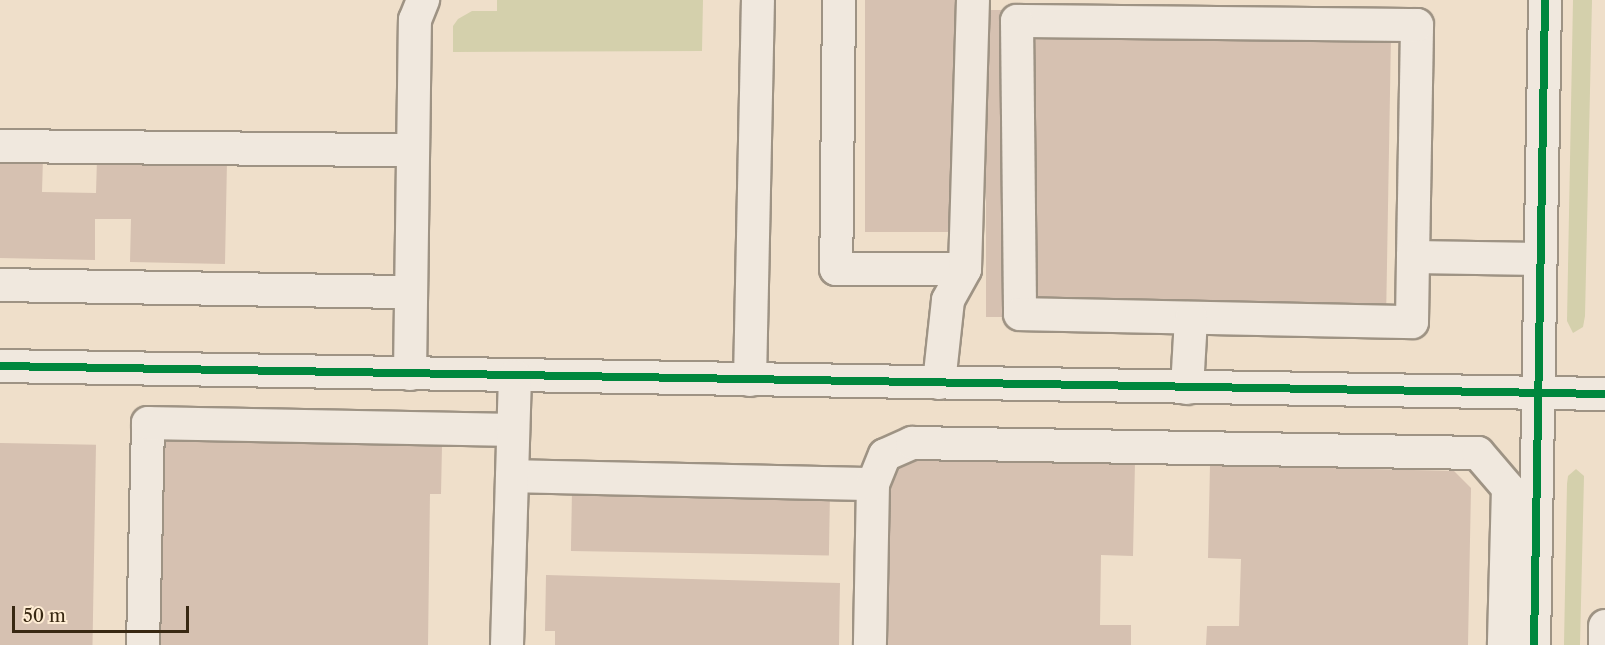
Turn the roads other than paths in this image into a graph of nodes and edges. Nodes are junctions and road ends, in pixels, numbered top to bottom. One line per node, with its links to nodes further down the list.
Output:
1 (423, 0): 7 (street)
2 (758, 0): 17 (street)
3 (839, 0): 10 (street)
4 (973, 0): 10 (street)
5 (1545, 0): 9 (street)
6 (0, 146): 7 (street)
7 (413, 150): 12 (street)
8 (1413, 257): 9 (street); 13 (street); 13 (street)
9 (1540, 260): 20 (street)
10 (965, 269): 18 (street)
11 (0, 285): 12 (street)
12 (411, 292): 15 (street)
13 (1191, 318): 19 (street)
14 (0, 366): 15 (street)
15 (410, 374): 16 (street)
16 (515, 376): 17 (street); 22 (street)
17 (750, 380): 18 (street)
18 (939, 383): 19 (street)
19 (1187, 388): 20 (street)
20 (1538, 393): 21 (street); 30 (street)
21 (1605, 394)
22 (513, 430): 23 (street); 26 (street)
23 (512, 476): 24 (street); 27 (street)
24 (873, 484): 28 (street); 29 (street)
25 (1605, 626): 31 (street)
26 (143, 645)
27 (507, 645)
28 (870, 645)
29 (1504, 645)
30 (1534, 645)
31 (1605, 645)

